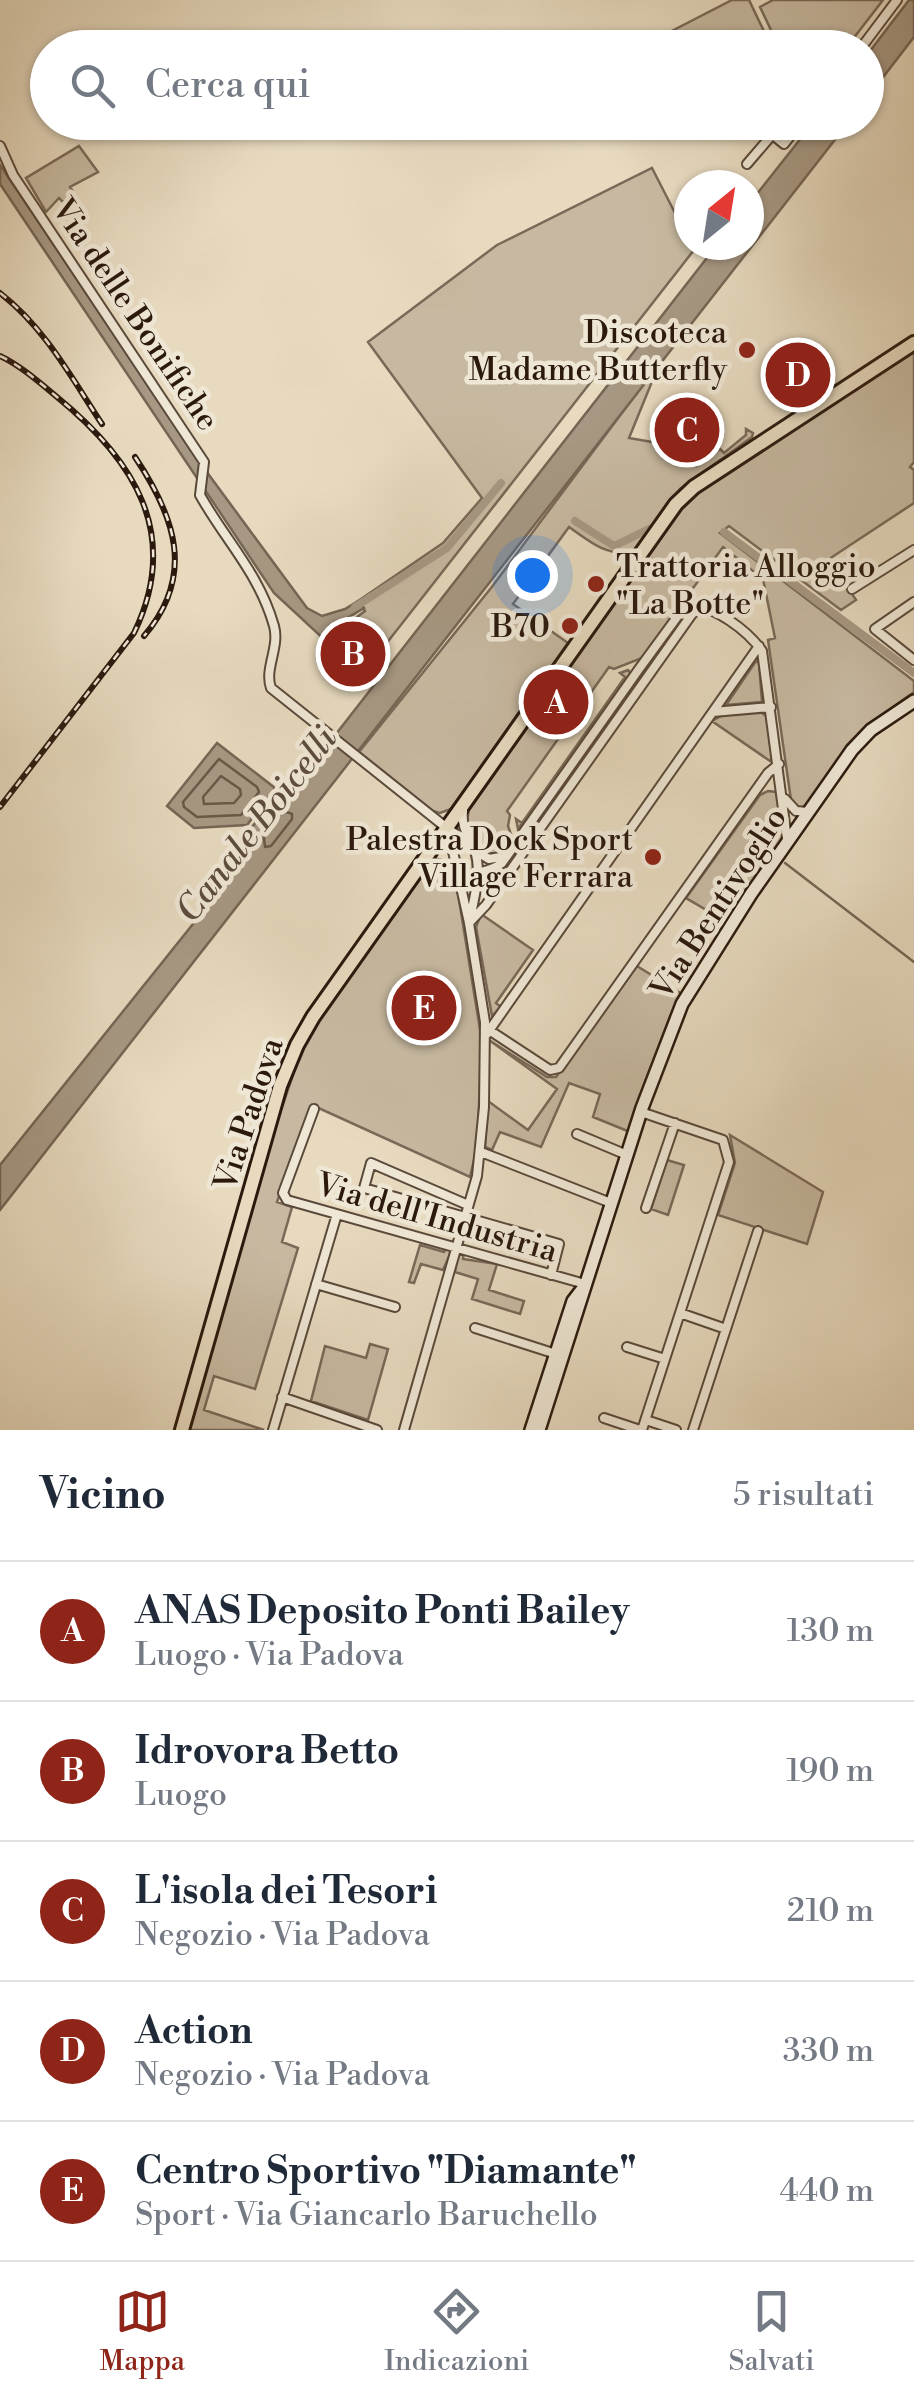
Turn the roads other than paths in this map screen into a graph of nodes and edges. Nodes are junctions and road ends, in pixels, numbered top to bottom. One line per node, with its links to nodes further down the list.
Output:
1 (894, 0): 2 (street)
2 (872, 30)
3 (767, 140): 5 (street)
4 (0, 146): 26 (street, Via delle Bonifiche)
5 (747, 164)
6 (914, 342): 22 (main road, Via Padova)
7 (914, 550): 8 (street)
8 (852, 589)
9 (914, 602): 12 (street)
10 (703, 606): 11 (street); 13 (street); 14 (street)
11 (759, 646): 16 (street); 17 (street)
12 (914, 660)
13 (639, 669): 14 (street); 29 (street)
14 (648, 676): 33 (street)
15 (914, 701): 23 (street, Via Bentivoglio)
16 (771, 707): 17 (street); 18 (street)
17 (714, 712): 36 (street)
18 (779, 764): 19 (street); 20 (street)
19 (780, 776): 20 (street); 21 (street)
20 (756, 792): 21 (street); 36 (street)
21 (783, 794): 23 (street); 24 (street)
22 (465, 804): 26 (main road, Via Padova); 28 (street)
23 (802, 812): 25 (street, Via Bentivoglio)
24 (785, 818): 25 (street); 27 (street)
25 (800, 825): 27 (street, Via Bentivoglio)
26 (448, 829): 28 (street, Via delle Bonifiche); 30 (main road, Via Padova); 32 (street)
27 (786, 844): 38 (street, Via Bentivoglio)
28 (472, 846): 29 (street); 31 (street)
29 (510, 853): 31 (street)
30 (421, 867): 32 (street); 64 (main road, Via Padova)
31 (477, 872): 32 (street); 34 (street)
32 (460, 886): 34 (street); 35 (street)
33 (493, 896): 34 (street); 35 (street)
34 (474, 902): 35 (street)
35 (469, 923): 36 (street)
36 (488, 1033): 41 (street)
37 (314, 1109): 43 (street, Via Padova)
38 (641, 1112): 39 (street); 42 (street, Via Bentivoglio)
39 (674, 1123): 46 (street); 55 (street)
40 (577, 1134): 42 (street)
41 (481, 1152): 44 (street); 45 (street)
42 (627, 1154): 44 (street, Via Bentivoglio)
43 (283, 1190): 47 (street, Via dell'Industria)
44 (611, 1204): 53 (street, Via Bentivoglio)
45 (468, 1205): 48 (street); 48 (street)
46 (646, 1208)
47 (337, 1214): 50 (street, Via dell'Industria); 52 (street)
48 (464, 1217): 50 (street); 51 (street)
49 (758, 1231): 57 (street)
50 (456, 1248): 51 (street, Via dell'Industria); 68 (street)
51 (551, 1275): 53 (street, Via dell'Industria)
52 (316, 1284): 54 (street); 61 (street)
53 (585, 1284): 59 (street, Via Bentivoglio); 65 (street, Via Bentivoglio)
54 (395, 1307)
55 (680, 1314): 57 (street); 60 (street)
56 (475, 1328): 59 (street)
57 (726, 1329): 71 (street)
58 (627, 1347): 60 (street)
59 (556, 1354): 65 (street, Via Bentivoglio)
60 (666, 1359): 63 (street)
61 (282, 1397): 66 (street); 67 (street)
62 (604, 1418): 69 (street)
63 (646, 1420): 69 (street); 70 (street)
64 (182, 1426)
65 (537, 1426)
66 (273, 1430)
67 (377, 1430)
68 (404, 1430)
69 (641, 1430)
70 (676, 1430)
71 (693, 1430)

